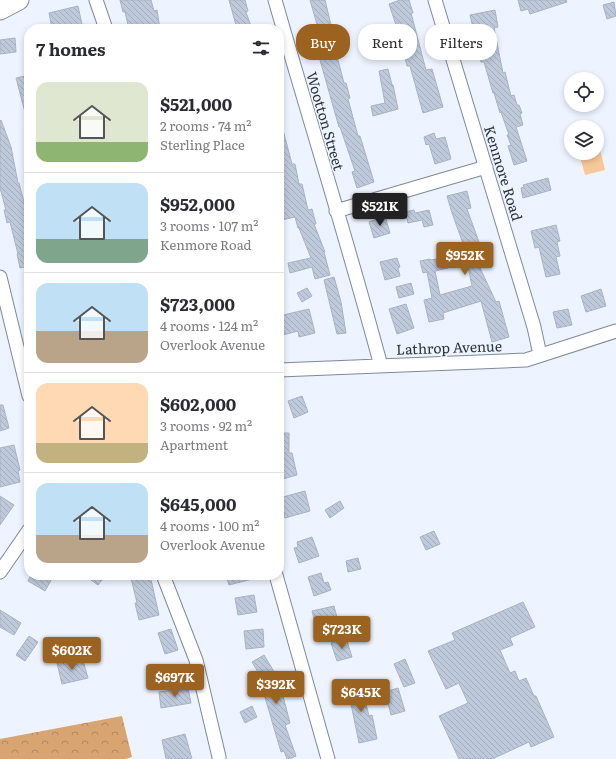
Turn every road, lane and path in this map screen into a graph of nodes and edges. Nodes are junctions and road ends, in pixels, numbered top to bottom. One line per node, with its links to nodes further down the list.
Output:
1 (19, 0): 5 (street)
2 (96, 0): 6 (street)
3 (275, 0): 7 (street, Wootton Street)
4 (435, 0): 9 (street, Kenmore Road)
5 (0, 10)
6 (104, 24)
7 (282, 24)
8 (284, 31): 10 (street, Wootton Street)
9 (486, 167): 10 (street); 13 (street, Kenmore Road)
10 (336, 210): 14 (street, Wootton Street)
11 (0, 277): 16 (street)
12 (616, 331): 13 (street, Lathrop Avenue)
13 (540, 355): 14 (street, Lathrop Avenue)
14 (381, 366): 15 (street, Lathrop Avenue)
15 (284, 370)
16 (24, 375)
17 (24, 537): 18 (street)
18 (0, 572)
19 (165, 580): 21 (street)
20 (277, 580): 22 (street)
21 (219, 758)
22 (328, 759)

